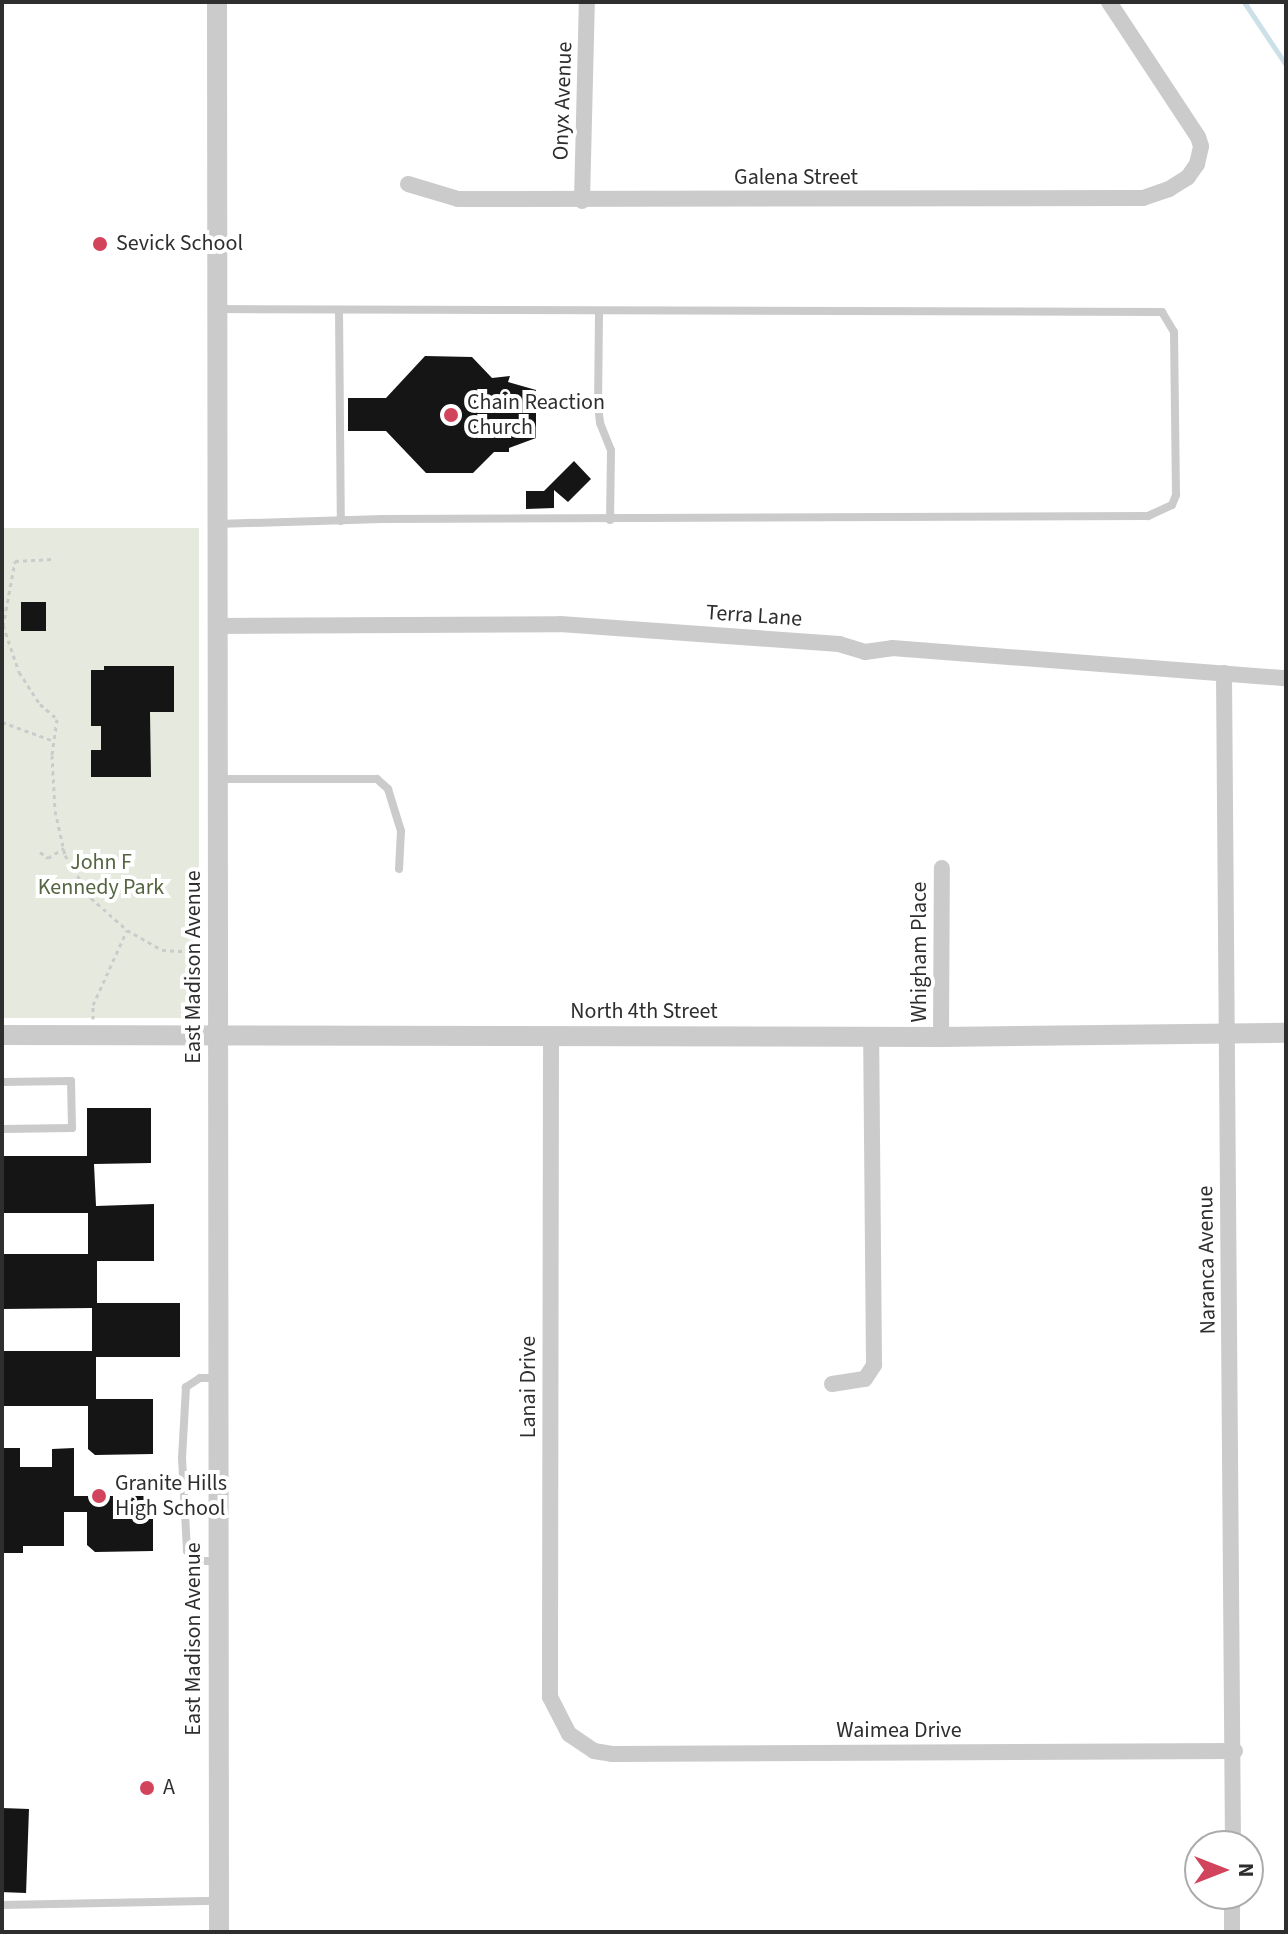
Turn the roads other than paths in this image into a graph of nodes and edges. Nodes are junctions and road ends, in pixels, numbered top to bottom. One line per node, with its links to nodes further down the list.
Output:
1 (217, 2): 6 (street, East Madison Avenue)
2 (587, 2): 5 (street, Onyx Avenue)
3 (1109, 2): 5 (street, Galena Street)
4 (408, 184): 5 (street, Galena Street)
5 (582, 201)
6 (215, 309): 7 (lane); 11 (street, East Madison Avenue)
7 (339, 310): 8 (lane); 10 (lane)
8 (599, 312): 9 (lane); 9 (lane)
9 (610, 520): 10 (lane)
10 (341, 521): 11 (lane)
11 (216, 524): 12 (street, East Madison Avenue)
12 (216, 626): 13 (street, Terra Lane); 15 (street, East Madison Avenue)
13 (1224, 673): 14 (street, Terra Lane); 18 (street, Naranca Avenue)
14 (1286, 678)
15 (219, 779): 17 (lane); 21 (street, East Madison Avenue)
16 (942, 868): 24 (street, Whigham Place)
17 (399, 869)
18 (1226, 1033): 19 (street, North 4th Street); 24 (street, North 4th Street); 31 (street, Naranca Avenue)
19 (1286, 1033)
20 (2, 1035): 21 (street, North 4th Street)
21 (218, 1035): 22 (street, North 4th Street); 27 (street, East Madison Avenue)
22 (551, 1036): 23 (street, North 4th Street); 30 (street, Lanai Drive)
23 (871, 1036): 24 (street, North 4th Street); 28 (street)
24 (941, 1037)
25 (2, 1082): 26 (lane)
26 (2, 1129)
27 (218, 1378): 29 (street, East Madison Avenue); 29 (lane)
28 (832, 1384)
29 (218, 1561): 33 (street, East Madison Avenue)
30 (569, 1734): 31 (street, Waimea Drive)
31 (1235, 1751): 32 (street, Naranca Avenue)
32 (1233, 1830)
33 (219, 1901): 34 (lane); 36 (street, East Madison Avenue)
34 (2, 1905)
35 (1232, 1910): 37 (street)
36 (219, 1932)
37 (1232, 1932)

